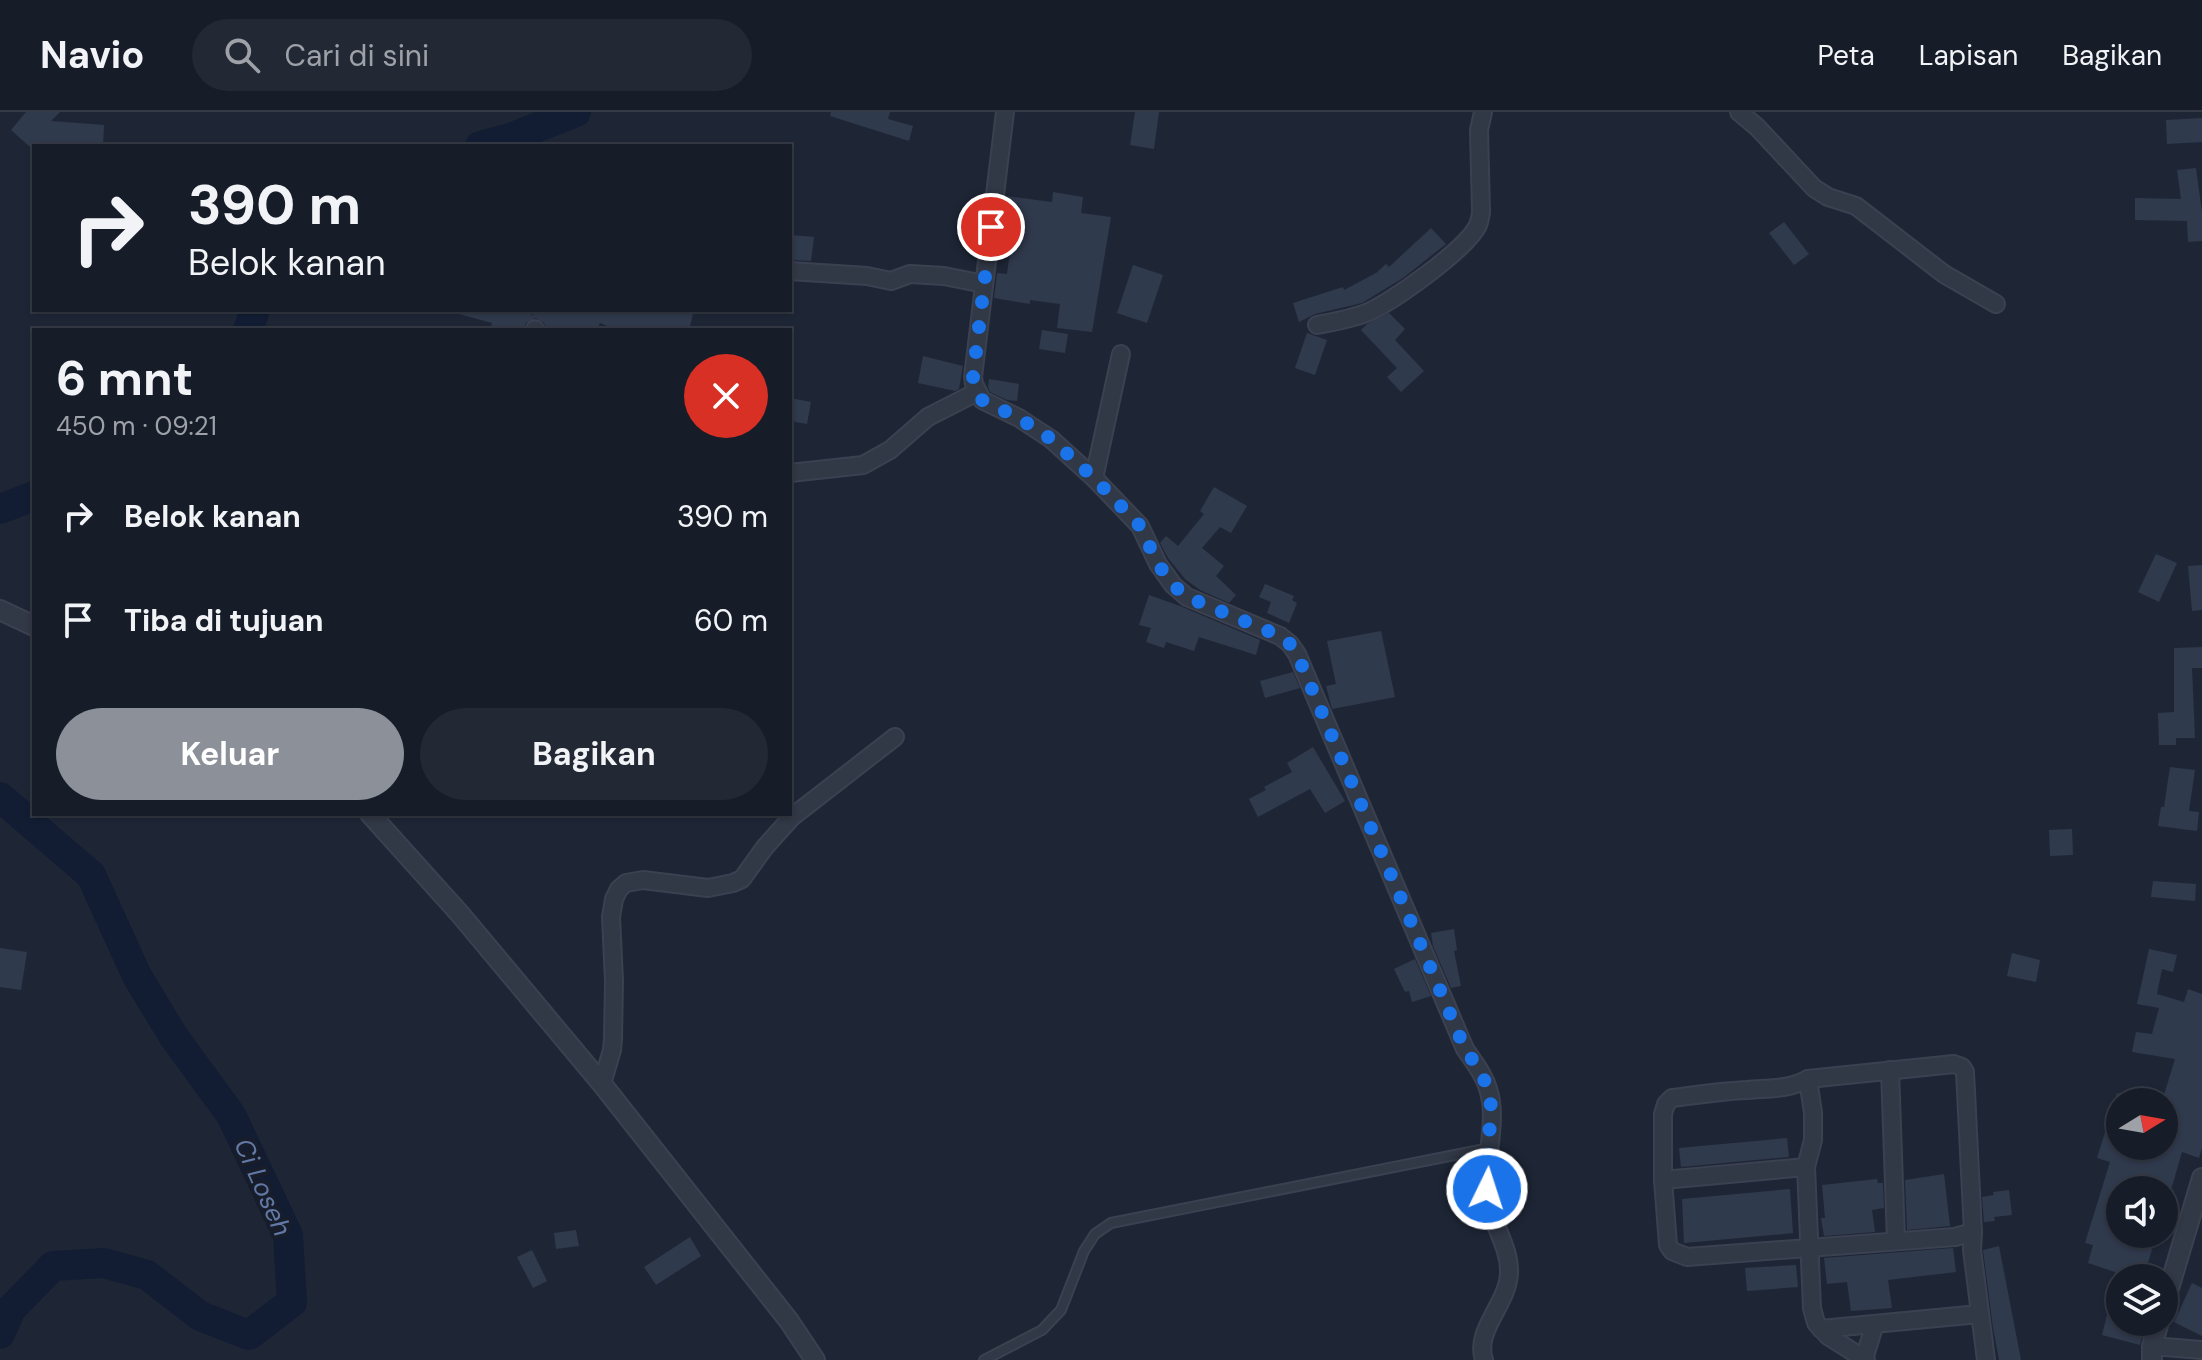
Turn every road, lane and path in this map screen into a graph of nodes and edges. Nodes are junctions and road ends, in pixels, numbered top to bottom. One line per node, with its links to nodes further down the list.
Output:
1 (1005, 112): 5 (street)
2 (1483, 112): 7 (street)
3 (1739, 112): 6 (street)
4 (792, 271): 5 (street)
5 (984, 284): 9 (street)
6 (1996, 304)
7 (1317, 325)
8 (1121, 354): 11 (street)
9 (977, 392): 10 (street); 11 (street)
10 (792, 473)
11 (1094, 478): 19 (street)
12 (0, 610): 13 (street)
13 (32, 625)
14 (895, 737): 18 (street)
15 (372, 816): 18 (street)
16 (1890, 1070): 17 (street); 23 (street); 24 (street)
17 (1808, 1079): 20 (street); 22 (street)
18 (602, 1084): 32 (street)
19 (1490, 1148): 33 (lane); 34 (street)
20 (1806, 1167): 22 (street); 25 (street)
21 (2202, 1178): 26 (street)
22 (1663, 1180): 25 (street)
23 (1973, 1232): 24 (street); 27 (street)
24 (1896, 1241): 25 (street)
25 (1809, 1249): 29 (street)
26 (2176, 1264)
27 (1979, 1314): 28 (street); 36 (street)
28 (1875, 1324): 29 (street); 35 (street)
29 (1821, 1329): 35 (street)
30 (2202, 1350): 31 (street)
31 (2152, 1353)
32 (815, 1360)
33 (984, 1360)
34 (1484, 1360)
35 (1865, 1360)
36 (1986, 1360)

